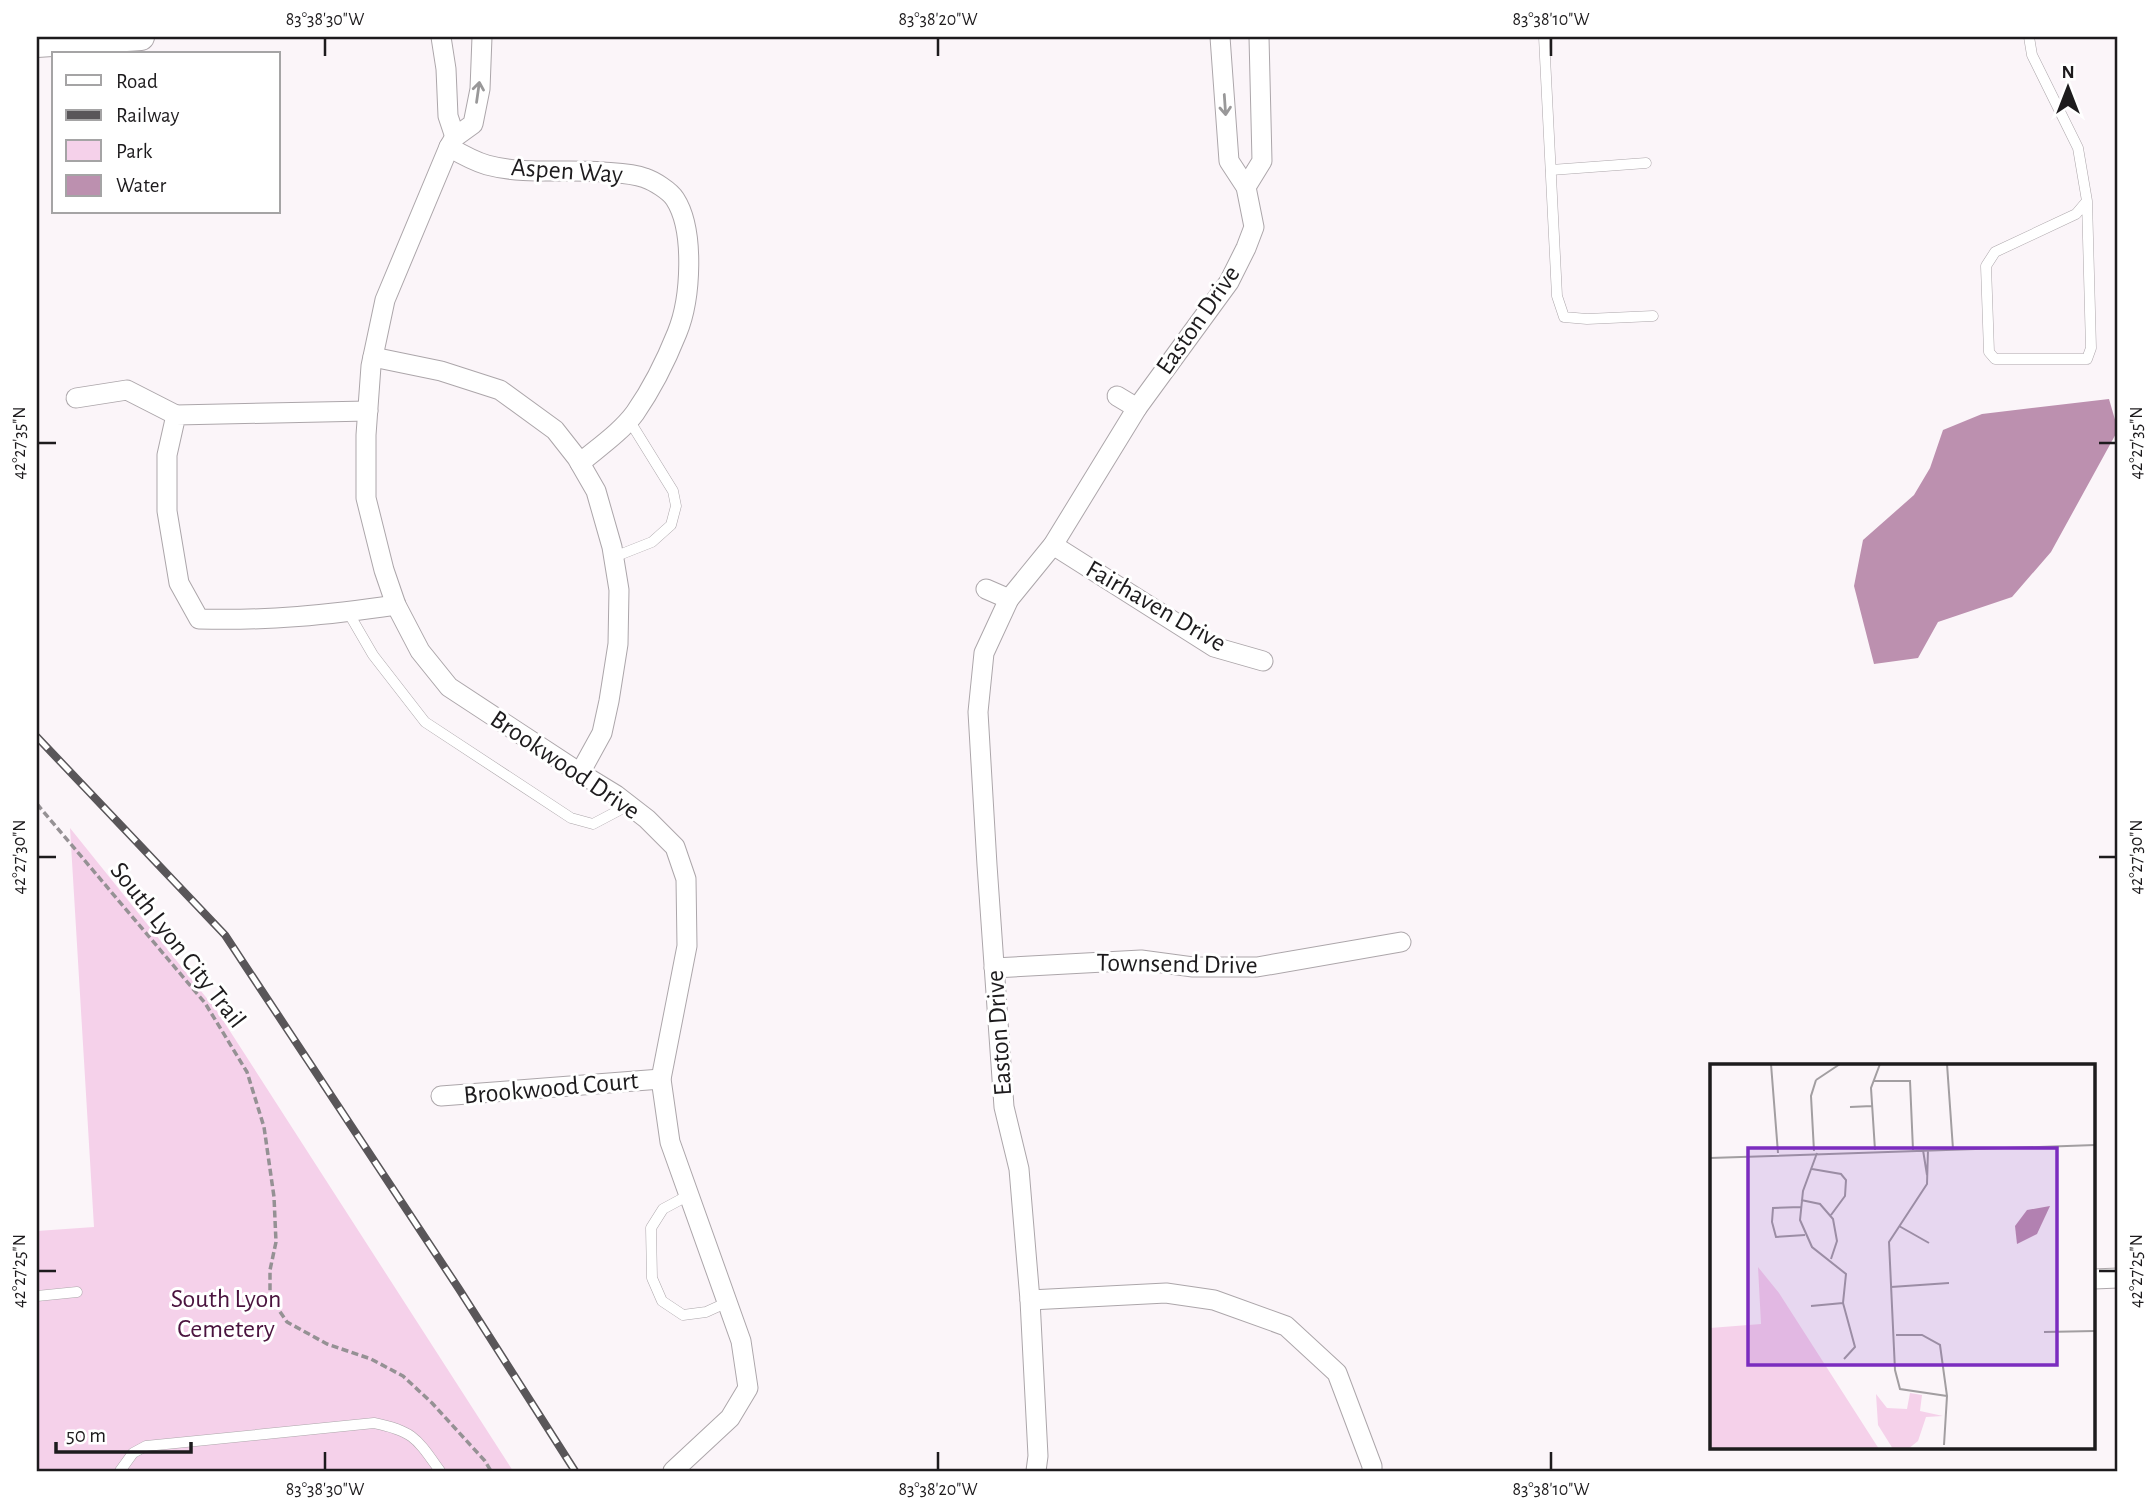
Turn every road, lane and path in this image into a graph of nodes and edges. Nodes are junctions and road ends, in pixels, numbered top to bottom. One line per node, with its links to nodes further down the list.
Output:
1 (141, 37): 8 (main road)
2 (441, 37): 9 (street)
3 (482, 37): 9 (street, Brookwood Drive, one-way to 3)
4 (1220, 37): 12 (street, Easton Drive, one-way to 12)
5 (1259, 37): 12 (street)
6 (1544, 37): 11 (lane)
7 (2029, 37): 13 (lane)
8 (37, 44)
9 (452, 142): 15 (street, Brookwood Drive); 21 (street, Aspen Way)
10 (1646, 163): 11 (lane)
11 (1551, 170): 14 (lane)
12 (1246, 187): 18 (street, Easton Drive)
13 (2087, 201): 13 (lane)
14 (1653, 316)
15 (373, 357): 19 (street, Brookwood Drive); 22 (street)
16 (1116, 396): 18 (street)
17 (76, 398): 20 (street)
18 (1137, 408): 23 (street, Easton Drive)
19 (368, 411): 20 (street); 27 (street, Brookwood Drive)
20 (176, 415): 28 (street)
21 (629, 419): 22 (street, Aspen Way); 24 (lane)
22 (580, 463): 24 (street)
23 (1053, 545): 26 (street, Easton Drive); 29 (street, Fairhaven Drive)
24 (614, 557): 30 (street)
25 (986, 589): 26 (street)
26 (1010, 598): 34 (street, Easton Drive)
27 (396, 606): 28 (street); 30 (street, Brookwood Drive)
28 (348, 612): 32 (lane)
29 (1263, 661)
30 (580, 773): 32 (street, Brookwood Drive)
31 (37, 804): 46 (path, South Lyon City Trail)
32 (629, 805): 35 (street, Brookwood Drive)
33 (1401, 942): 34 (street, Townsend Drive)
34 (994, 968): 42 (street, Easton Drive)
35 (661, 1079): 36 (street, Brookwood Court); 37 (street, Brookwood Drive)
36 (442, 1096)
37 (689, 1195): 43 (street, Brookwood Drive); 43 (lane)
38 (2118, 1278): 39 (street)
39 (2096, 1279)
40 (77, 1292): 41 (lane)
41 (37, 1296)
42 (1030, 1300): 48 (street, Easton Drive); 49 (street)
43 (728, 1302): 47 (street, Brookwood Drive)
44 (120, 1471): 45 (lane)
45 (440, 1471)
46 (491, 1471)
47 (673, 1471)
48 (1036, 1471)
49 (1372, 1471)

